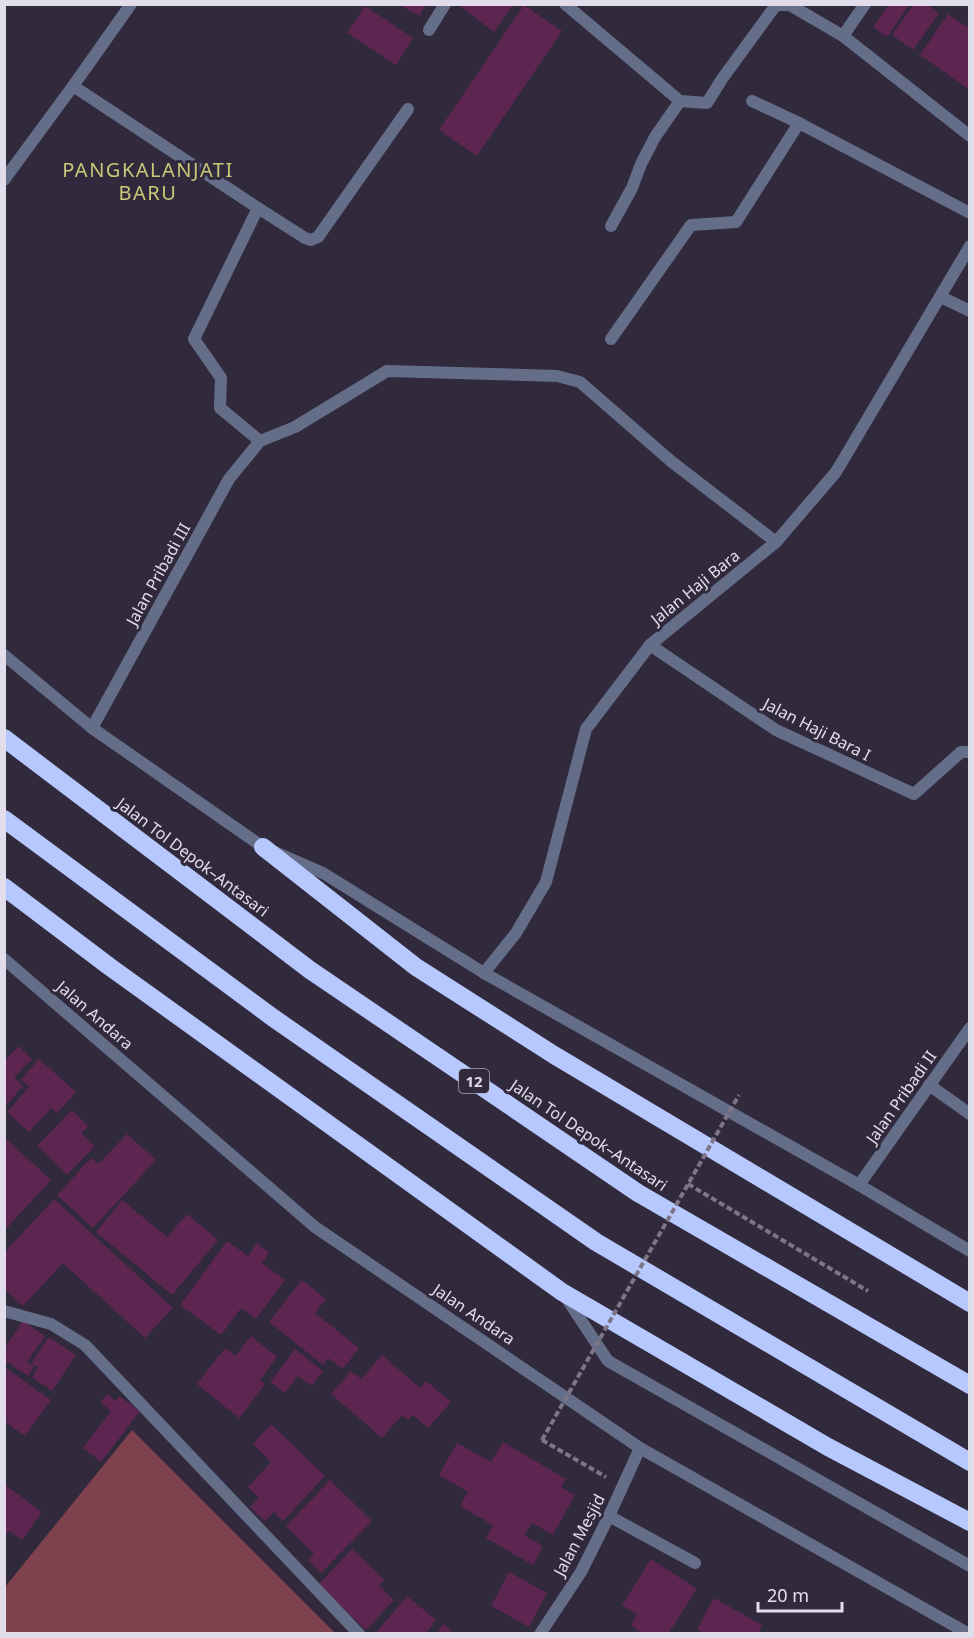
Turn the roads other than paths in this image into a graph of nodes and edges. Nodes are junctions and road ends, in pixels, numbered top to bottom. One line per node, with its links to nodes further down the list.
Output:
1 (131, 4): 8 (street)
2 (445, 4): 6 (street)
3 (565, 4): 9 (street)
4 (865, 4): 7 (street)
5 (776, 5): 7 (street); 9 (street)
6 (429, 30)
7 (843, 36): 13 (street)
8 (73, 86): 14 (street); 15 (street)
9 (681, 101): 17 (street)
10 (752, 101): 12 (street)
11 (408, 109): 15 (street)
12 (799, 123): 16 (street); 21 (street)
13 (969, 136)
14 (4, 180)
15 (258, 208): 22 (street)
16 (969, 213)
17 (611, 226)
18 (969, 246): 19 (street, Jalan Haji Bara)
19 (941, 297): 20 (street); 23 (street, Jalan Haji Bara)
20 (969, 311)
21 (611, 339)
22 (260, 441): 23 (street); 26 (street, Jalan Pribadi III)
23 (776, 542): 24 (street, Jalan Haji Bara)
24 (650, 645): 28 (street, Jalan Haji Bara I); 33 (street, Jalan Haji Bara)
25 (4, 655): 26 (street)
26 (92, 728): 30 (street)
27 (4, 738): 42 (highway, Jalan Tol Depok–Antasari / 12)
28 (969, 752)
29 (4, 819): 44 (highway)
30 (263, 847): 33 (street); 40 (highway)
31 (4, 887): 39 (highway)
32 (4, 958): 43 (street, Jalan Andara)
33 (484, 972): 37 (street)
34 (969, 1028): 35 (street, Jalan Pribadi II)
35 (929, 1085): 36 (street); 37 (street, Jalan Pribadi II)
36 (969, 1114)
37 (859, 1185): 38 (street)
38 (969, 1251)
39 (562, 1292): 46 (highway); 48 (street)
40 (969, 1303)
41 (4, 1311): 49 (street)
42 (969, 1385)
43 (640, 1448): 45 (street, Jalan Mesjid); 51 (street, Jalan Andara)
44 (969, 1462)
45 (609, 1516): 47 (street); 50 (street, Jalan Mesjid)
46 (969, 1522)
47 (695, 1563)
48 (969, 1566)
49 (359, 1634)
50 (540, 1634)
51 (969, 1634)

